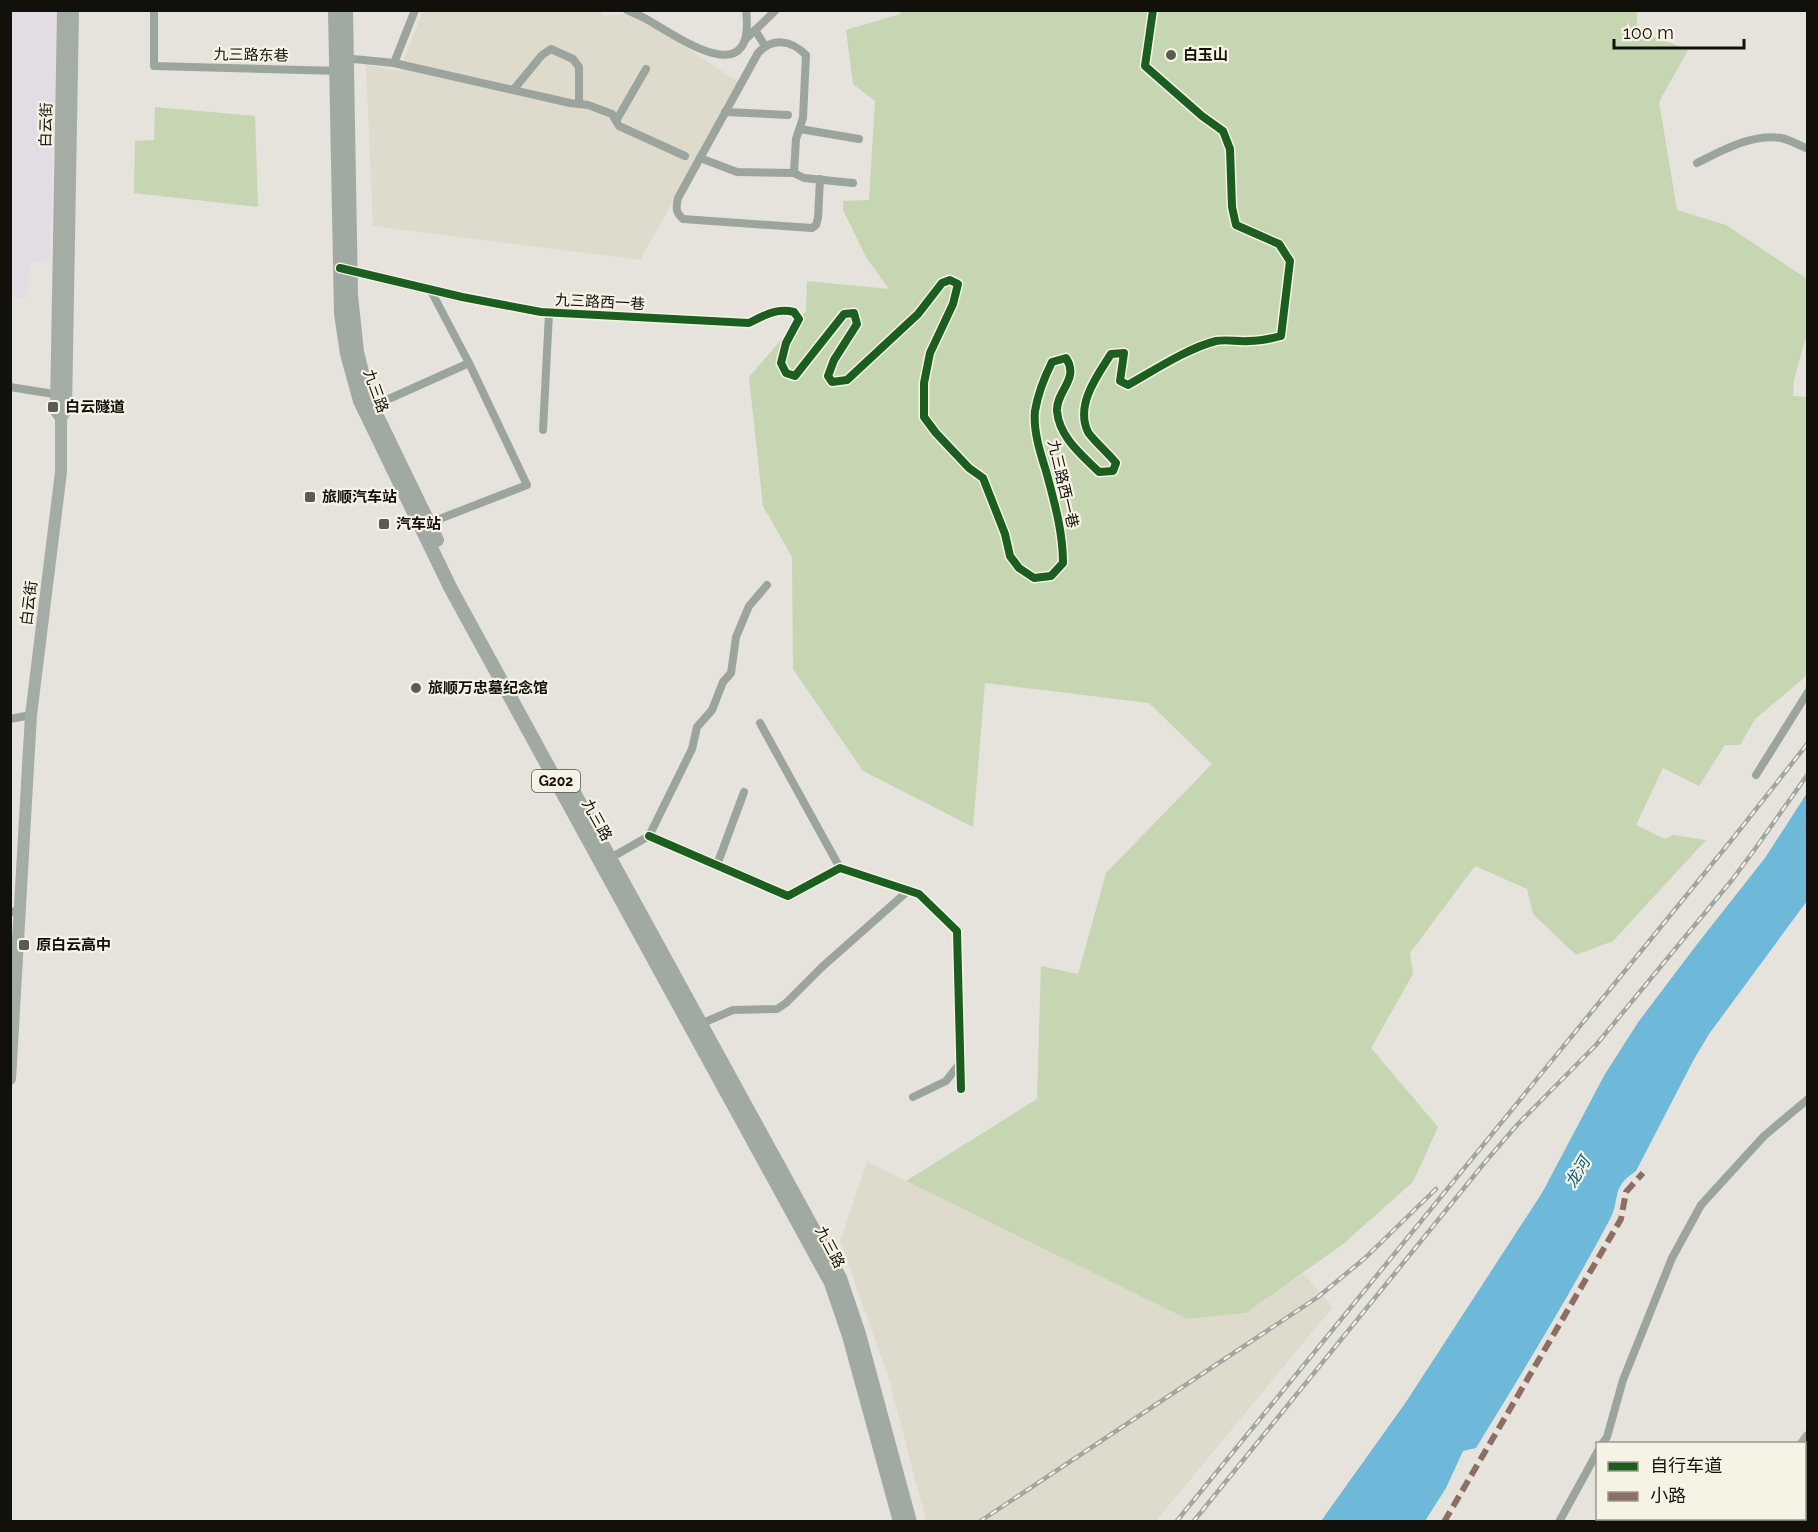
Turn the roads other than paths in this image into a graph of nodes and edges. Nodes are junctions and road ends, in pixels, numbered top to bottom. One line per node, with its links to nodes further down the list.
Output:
1 (63, 10): 36 (main road, 白云街)
2 (73, 10): 36 (main road, 白云街)
3 (154, 10): 15 (street, 九三路东巷)
4 (335, 10): 15 (highway, 九三路 / G202)
5 (346, 10): 15 (highway, 九三路 / G202)
6 (415, 10): 14 (street)
7 (627, 10): 12 (street)
8 (746, 10): 12 (street)
9 (776, 10): 11 (street)
10 (1153, 10): 33 (street, 九三路西一巷)
11 (755, 30): 12 (street); 13 (street)
12 (745, 40)
13 (765, 46): 19 (street); 22 (street)
14 (394, 63): 15 (street, 九三路东巷); 17 (street, 九三路东巷)
15 (341, 64): 31 (highway, 九三路 / G202)
16 (646, 69): 21 (street)
17 (514, 89): 18 (street, 九三路东巷); 18 (street)
18 (579, 104): 21 (street, 九三路东巷)
19 (725, 112): 20 (street); 26 (street)
20 (788, 115)
21 (616, 122): 25 (street, 九三路东巷)
22 (800, 129): 23 (street); 28 (street)
23 (859, 139)
24 (1808, 149): 27 (street)
25 (685, 156)
26 (700, 158): 28 (street); 29 (street)
27 (1696, 163)
28 (794, 172): 29 (street)
29 (820, 179): 30 (street)
30 (853, 183)
31 (345, 269): 32 (street, 九三路西一巷); 37 (highway, 九三路 / G202); 48 (highway, 九三路 / G202)
32 (430, 289): 33 (street, 九三路西一巷); 34 (street)
33 (549, 313): 38 (street)
34 (469, 363): 37 (street); 39 (street)
35 (10, 387): 36 (street)
36 (61, 395): 42 (main road, 白云街)
37 (373, 406): 39 (highway, 九三路 / G202)
38 (543, 430)
39 (429, 523): 48 (highway, 九三路 / G202)
40 (767, 585): 47 (street)
41 (1808, 692): 45 (street)
42 (30, 715): 43 (street); 52 (main road, 白云街)
43 (10, 719)
44 (760, 723): 50 (street)
45 (1756, 775)
46 (744, 792): 49 (street)
47 (649, 836): 48 (street); 49 (street)
48 (606, 861): 53 (highway, 九三路 / G202)
49 (717, 866): 50 (street)
50 (840, 868): 51 (street)
51 (909, 890): 53 (street); 54 (street)
52 (15, 912): 55 (main road, 白云街)
53 (696, 1026): 61 (highway, 九三路 / G202); 62 (highway, 九三路 / G202)
54 (961, 1062): 56 (street); 57 (street)
55 (10, 1079)
56 (961, 1089)
57 (913, 1097)
58 (1808, 1099): 59 (street)
59 (1603, 1442)
60 (1596, 1454): 63 (street)
61 (900, 1521)
62 (910, 1521)
63 (1559, 1521)

